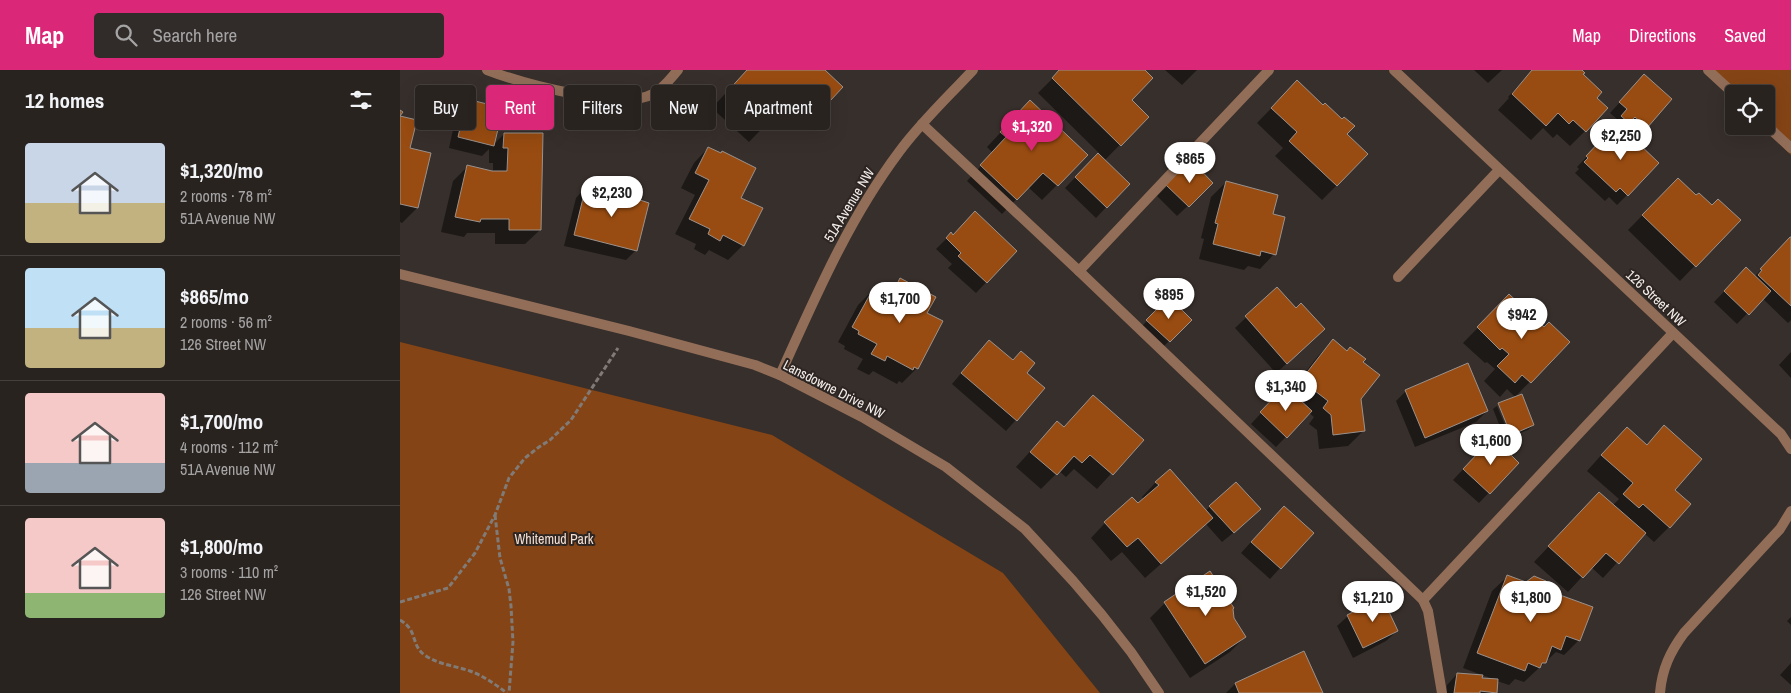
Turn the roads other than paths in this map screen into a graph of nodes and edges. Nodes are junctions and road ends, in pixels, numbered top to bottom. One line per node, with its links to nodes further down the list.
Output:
1 (487, 70): 2 (street)
2 (678, 70)
3 (973, 70): 8 (street, 51A Avenue NW)
4 (1269, 70): 12 (street)
5 (1394, 70): 11 (street, 126 Street NW)
6 (1708, 70): 7 (street)
7 (1725, 86)
8 (922, 124): 12 (street); 16 (street, 51A Avenue NW)
9 (1775, 133): 10 (street)
10 (1791, 148)
11 (1499, 170): 14 (street); 15 (street, 126 Street NW)
12 (1079, 271): 19 (street)
13 (400, 274): 16 (street, Lansdowne Drive NW)
14 (1398, 277)
15 (1673, 333): 17 (street, 126 Street NW); 19 (street)
16 (780, 376): 20 (street, Lansdowne Drive NW)
17 (1791, 449)
18 (1791, 511): 22 (street)
19 (1423, 600): 21 (street)
20 (1159, 693)
21 (1442, 693)
22 (1660, 693)

